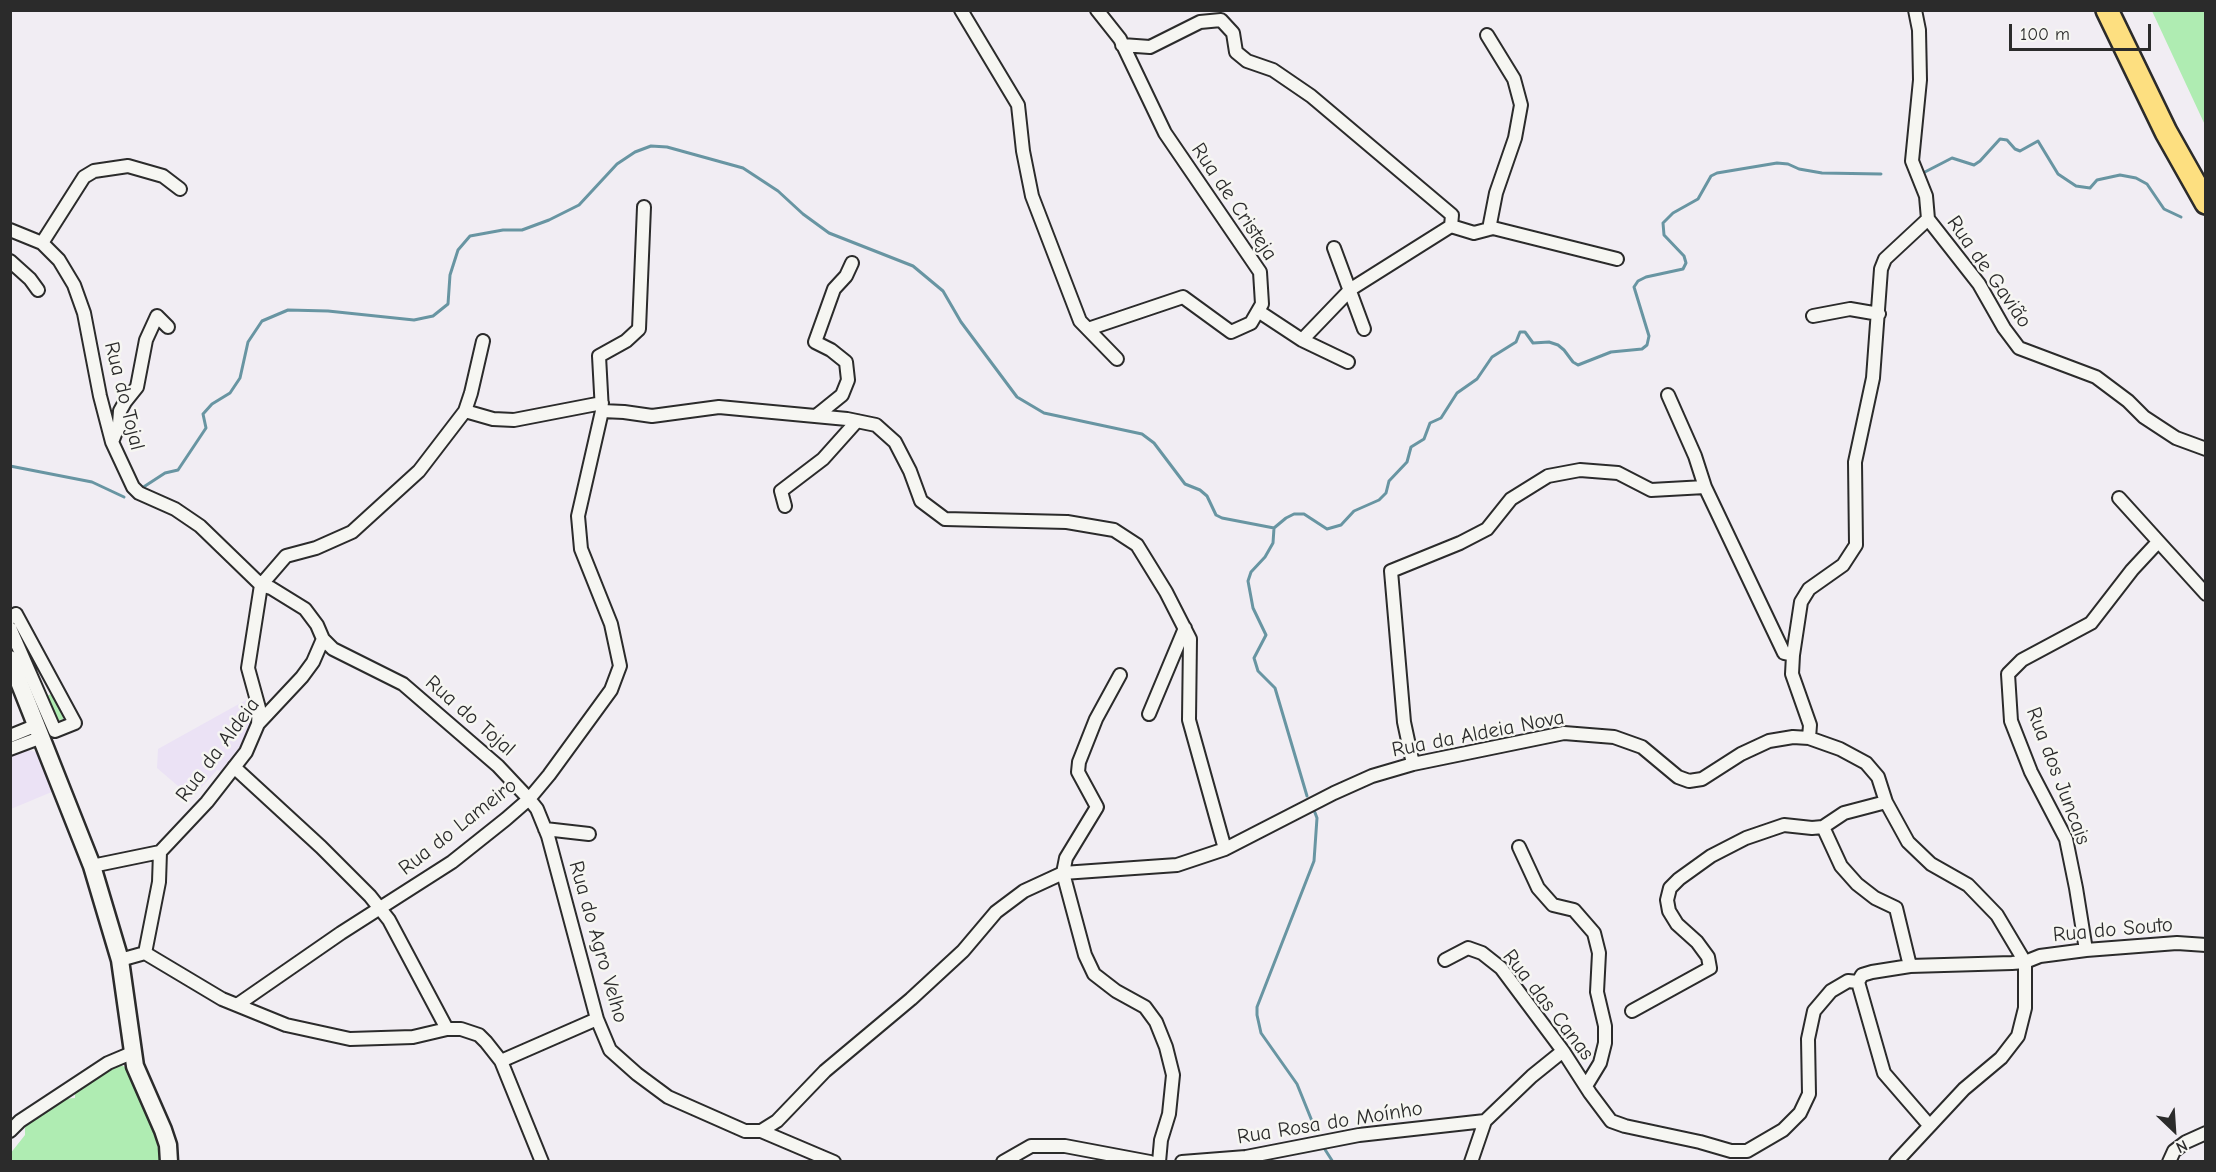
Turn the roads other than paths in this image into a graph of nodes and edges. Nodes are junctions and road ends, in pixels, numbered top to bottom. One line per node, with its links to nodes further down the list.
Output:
1 (961, 10): 27 (street)
2 (1097, 10): 7 (street, Rua de Cristeja)
3 (1916, 10): 12 (street)
4 (2107, 10): 10 (highway)
5 (2121, 10): 8 (highway)
6 (1486, 35): 14 (street)
7 (1122, 45): 13 (street); 23 (street, Rua de Cristeja)
8 (2205, 177)
9 (180, 189): 16 (street)
10 (2205, 203)
11 (644, 207): 34 (street, Rua do Lameiro)
12 (1928, 219): 24 (street); 39 (street, Rua de Gavião)
13 (1451, 226): 14 (street); 22 (street)
14 (1490, 229): 18 (street)
15 (10, 230): 16 (street, Rua do Tojal)
16 (42, 243): 38 (street, Rua do Tojal)
17 (1334, 248): 22 (street)
18 (1617, 259)
19 (10, 261): 21 (street)
20 (852, 263): 36 (street)
21 (38, 290)
22 (1348, 292): 28 (street); 30 (street)
23 (1258, 311): 27 (street); 30 (street)
24 (1878, 314): 25 (street); 51 (street)
25 (1813, 316)
26 (168, 327): 38 (street)
27 (1088, 328): 31 (street)
28 (1364, 329)
29 (483, 340): 35 (street)
30 (1302, 340): 32 (street)
31 (1117, 359)
32 (1348, 362)
33 (1668, 395): 40 (street)
34 (602, 407): 35 (street); 36 (street); 64 (street, Rua do Lameiro)
35 (465, 411): 44 (street)
36 (816, 416): 37 (street)
37 (856, 421): 42 (street); 48 (street)
38 (112, 442): 44 (street, Rua do Tojal)
39 (2205, 449)
40 (1705, 487): 51 (street); 62 (street)
41 (2119, 498): 43 (street)
42 (785, 506)
43 (2158, 542): 45 (street); 76 (street, Rua dos Juncais)
44 (261, 585): 49 (street, Rua do Tojal); 57 (street)
45 (2205, 594)
46 (10, 618): 50 (street)
47 (10, 628): 52 (street)
48 (1185, 628): 56 (street); 70 (street)
49 (323, 639): 57 (street, Rua da Aldeia); 64 (street, Rua do Tojal)
50 (35, 649): 52 (street); 54 (street)
51 (1793, 655): 60 (street)
52 (15, 657): 55 (street); 58 (main road)
53 (1120, 675): 73 (street)
54 (51, 678): 55 (street); 55 (street)
55 (35, 686)
56 (1149, 714)
57 (258, 724): 63 (street, Rua da Aldeia)
58 (39, 731): 59 (street); 61 (street); 72 (main road)
59 (10, 736)
60 (1809, 738): 62 (street, Rua da Aldeia Nova); 65 (street, Rua da Aldeia Nova)
61 (10, 749)
62 (1413, 764): 70 (street, Rua da Aldeia Nova)
63 (234, 767): 71 (street, Rua da Aldeia); 74 (street)
64 (529, 799): 67 (street, Rua do Agro Velho); 74 (street, Rua do Lameiro)
65 (1886, 802): 66 (street); 80 (street, Rua da Aldeia Nova)
66 (1823, 827): 81 (street); 84 (street)
67 (544, 829): 68 (street); 85 (street, Rua do Agro Velho)
68 (590, 834)
69 (1519, 847): 90 (street, Rua das Canas)
70 (1225, 849): 73 (street, Rua da Aldeia Nova)
71 (160, 852): 72 (street); 77 (street)
72 (92, 866): 78 (main road)
73 (1063, 873): 94 (street, Rua da Aldeia Nova); 101 (street)
74 (379, 908): 83 (street, Rua do Lameiro); 86 (street)
75 (2205, 945): 76 (street, Rua do Souto)
76 (2086, 951): 80 (street, Rua do Souto)
77 (146, 953): 78 (street); 83 (street)
78 (120, 960): 88 (main road)
79 (1445, 960): 87 (street, Rua das Canas)
80 (2025, 962): 81 (street); 92 (street)
81 (1910, 966): 82 (street)
82 (1858, 982): 90 (street, Rua das Canas); 92 (street)
83 (237, 1005): 86 (street)
84 (1632, 1011)
85 (597, 1019): 89 (street); 94 (street, Rua do Agro Velho)
86 (447, 1029): 89 (street)
87 (1563, 1051): 90 (street, Rua das Canas); 91 (street)
88 (134, 1052): 93 (street); 96 (main road)
89 (501, 1061): 97 (street)
90 (1586, 1086)
91 (1485, 1121): 102 (street, Rua Rosa do Moínho); 103 (street)
92 (1929, 1125): 104 (street)
93 (10, 1131)
94 (761, 1131): 98 (street, Rua do Agro Velho)
95 (2205, 1133): 105 (street)
96 (169, 1161)
97 (542, 1161)
98 (834, 1161)
99 (1003, 1161): 100 (street)
100 (1150, 1161)
101 (1159, 1161)
102 (1182, 1161)
103 (1472, 1161)
104 (1896, 1161)
105 (2169, 1161)

